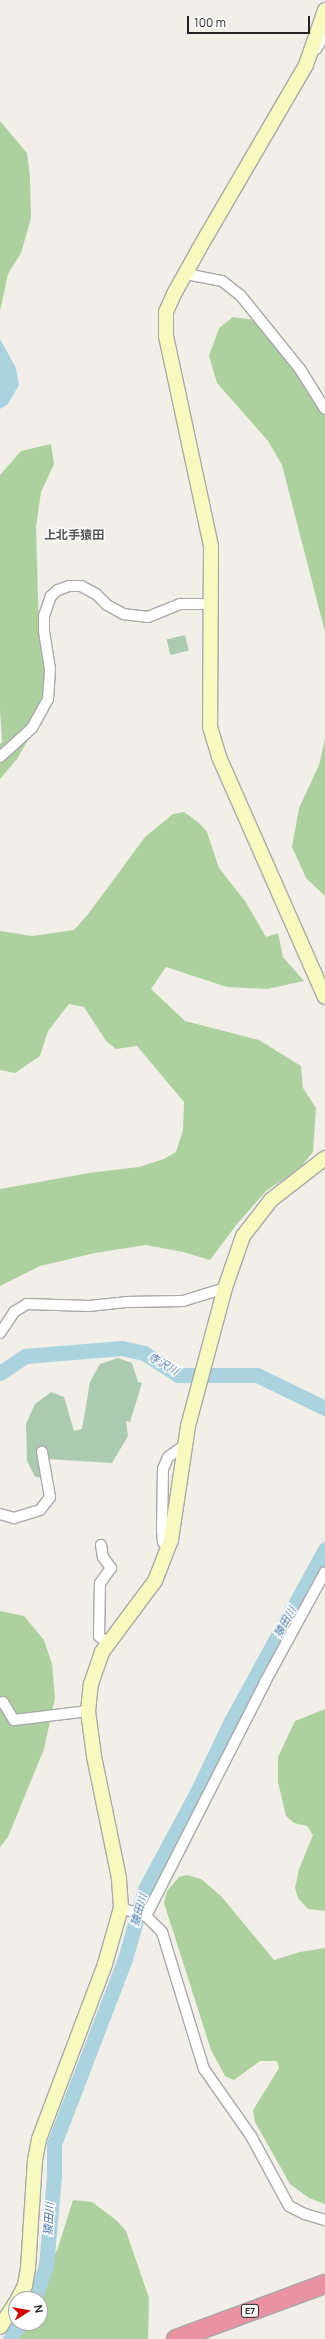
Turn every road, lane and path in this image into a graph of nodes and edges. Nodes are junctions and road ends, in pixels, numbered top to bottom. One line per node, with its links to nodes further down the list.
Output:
1 (325, 10): 3 (street)
2 (325, 35): 3 (street)
3 (306, 65): 4 (street)
4 (186, 274): 5 (street); 6 (street)
5 (325, 409)
6 (211, 604): 7 (street); 8 (street)
7 (0, 756)
8 (325, 997)
9 (325, 1158): 10 (street)
10 (225, 1288): 11 (street); 16 (street)
11 (0, 1333)
12 (42, 1452): 13 (street)
13 (0, 1514)
14 (101, 1545): 16 (street)
15 (325, 1572): 19 (street)
16 (108, 1644): 18 (street)
17 (3, 1702): 18 (street)
18 (88, 1710): 19 (street)
19 (135, 1913): 20 (street); 22 (street)
20 (325, 2220)
21 (325, 2284): 25 (highway, E7)
22 (22, 2291)
23 (8, 2314): 24 (street)
24 (0, 2327)
25 (176, 2339)

